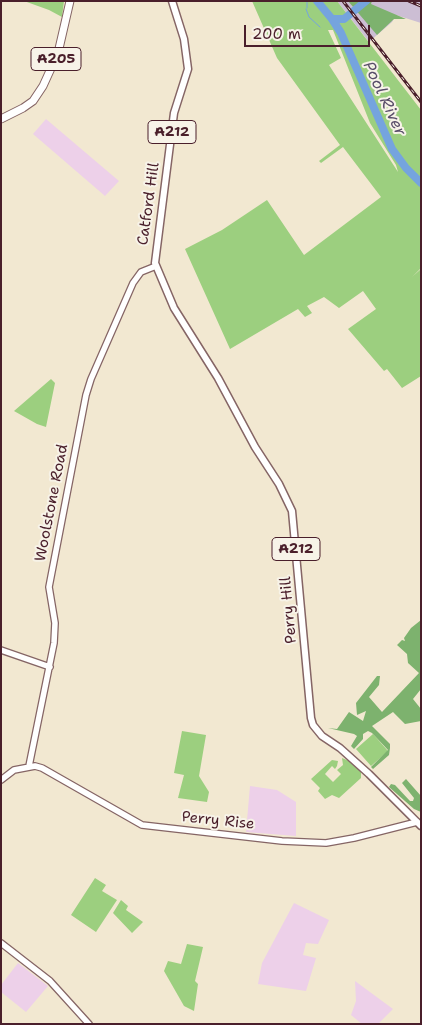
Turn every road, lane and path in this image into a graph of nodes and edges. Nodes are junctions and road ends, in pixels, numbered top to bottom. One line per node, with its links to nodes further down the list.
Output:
1 (70, 1): 3 (highway, A205)
2 (172, 1): 4 (main road, Catford Hill / A212)
3 (1, 119)
4 (156, 266): 6 (street, Woolstone Road); 9 (main road, Perry Hill / A212)
5 (1, 650): 6 (street)
6 (50, 666): 7 (street, Woolstone Road)
7 (29, 766): 8 (street); 9 (street, Perry Rise)
8 (1, 780)
9 (419, 824)
10 (1, 944): 11 (street)
11 (89, 1024)

